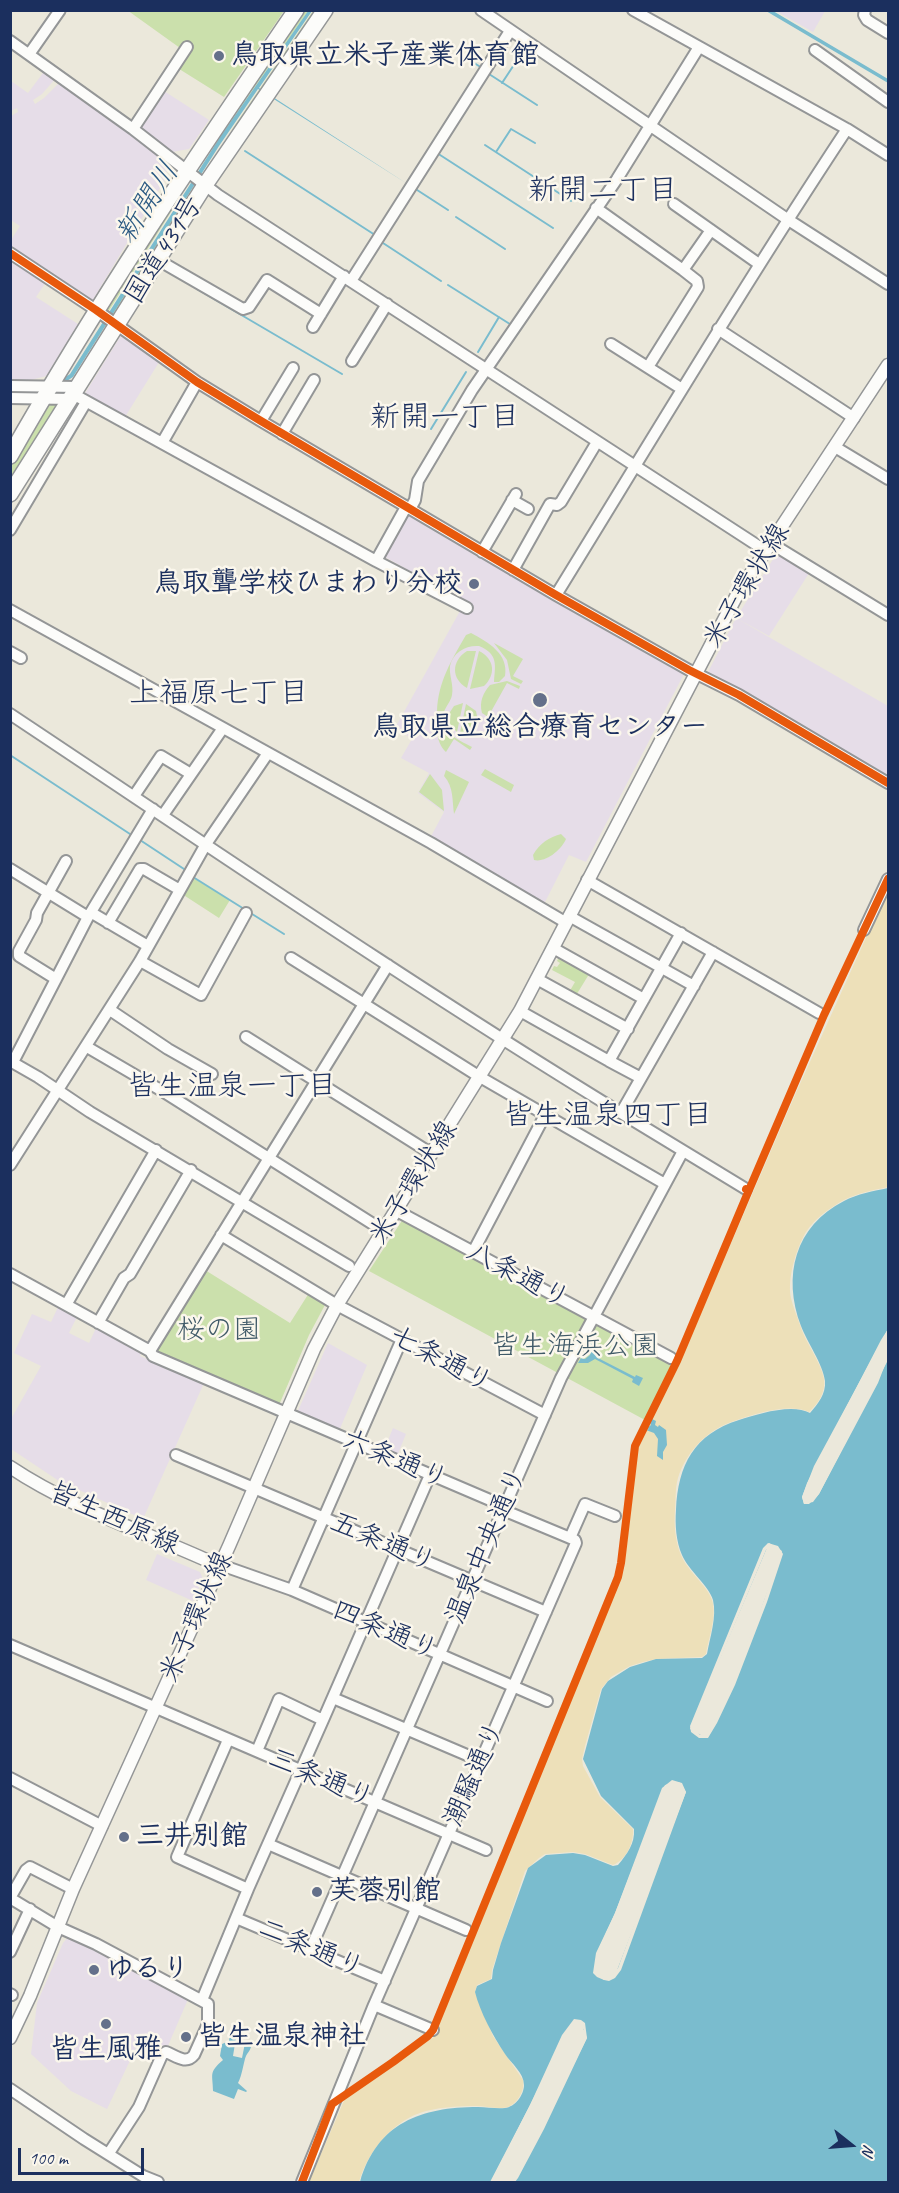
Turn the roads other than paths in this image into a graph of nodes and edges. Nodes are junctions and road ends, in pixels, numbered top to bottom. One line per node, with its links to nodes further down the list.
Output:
1 (60, 10): 14 (street)
2 (296, 10): 20 (highway, 国道431号)
3 (325, 10): 21 (highway, 国道431号)
4 (481, 10): 8 (street)
5 (633, 10): 7 (street)
6 (865, 10): 9 (street)
7 (648, 14): 12 (street)
8 (510, 31): 16 (street); 30 (street)
9 (888, 33)
10 (10, 41): 14 (street)
11 (187, 46): 17 (street)
12 (699, 47): 16 (street); 18 (street)
13 (815, 50): 15 (street)
14 (30, 53): 17 (street)
15 (888, 102)
16 (651, 126): 23 (street); 24 (street)
17 (133, 129): 20 (street)
18 (847, 129): 19 (street); 24 (street)
19 (888, 155)
20 (188, 171): 21 (street); 33 (highway, 国道431号)
21 (203, 183): 27 (highway, 国道431号); 30 (street)
22 (674, 204): 25 (street)
23 (596, 208): 29 (street); 43 (street)
24 (788, 219): 28 (street); 31 (street)
25 (711, 230): 28 (street); 29 (street)
26 (10, 253): 33 (street)
27 (158, 260): 34 (street); 35 (highway, 国道431号)
28 (759, 264): 37 (street)
29 (683, 270): 40 (street)
30 (348, 279): 32 (street); 34 (street)
31 (888, 284)
32 (387, 304): 39 (street); 43 (street)
33 (97, 311): 35 (street); 48 (highway, 国道431号)
34 (321, 314): 36 (street)
35 (116, 325): 45 (street); 48 (highway, 国道431号)
36 (313, 327)
37 (718, 329): 47 (street); 50 (street)
38 (611, 344): 40 (street)
39 (352, 361)
40 (648, 367): 47 (street)
41 (888, 367): 50 (main road, 米子環状線)
42 (293, 368): 51 (street)
43 (486, 370): 53 (street); 60 (street)
44 (314, 380): 52 (street)
45 (196, 382): 51 (street); 54 (street)
46 (10, 386): 48 (street)
47 (682, 389): 57 (street)
48 (63, 392): 49 (street); 54 (street); 56 (highway, 国道431号); 59 (highway, 国道431号); 62 (street)
49 (10, 398)
50 (854, 418): 55 (main road, 米子環状線)
51 (261, 421): 52 (street)
52 (282, 434): 60 (street)
53 (597, 442): 57 (street); 66 (street)
54 (162, 443): 65 (street)
55 (835, 447): 58 (street); 63 (main road, 米子環状線)
56 (10, 456)
57 (635, 466): 63 (street); 67 (street)
58 (888, 479)
59 (10, 494)
60 (408, 508): 64 (street); 65 (street)
61 (528, 509): 64 (street)
62 (10, 530)
63 (769, 547): 70 (street); 73 (main road, 米子環状線)
64 (482, 552): 66 (street)
65 (376, 561): 68 (street)
66 (513, 570): 67 (street)
67 (556, 595): 73 (street)
68 (467, 608)
69 (10, 610): 75 (street)
70 (888, 615)
71 (10, 652): 72 (street)
72 (21, 658)
73 (696, 673): 78 (street); 86 (main road, 米子環状線)
74 (10, 714): 79 (street)
75 (223, 728): 76 (street); 77 (street)
76 (268, 753): 82 (street); 91 (street)
77 (191, 774): 79 (street); 81 (street)
78 (888, 783)
79 (134, 796): 80 (street)
80 (153, 809): 81 (street); 90 (street)
81 (163, 815): 82 (street)
82 (206, 844): 87 (street); 100 (street)
83 (66, 861): 88 (street)
84 (10, 870): 88 (street)
85 (888, 879): 93 (street)
86 (587, 880): 91 (main road, 米子環状線); 94 (street)
87 (180, 890): 92 (street); 95 (street)
88 (47, 893): 90 (street); 102 (street)
89 (246, 913): 99 (street)
90 (90, 915): 92 (street); 102 (street)
91 (567, 919): 96 (main road, 米子環状線); 101 (street)
92 (108, 923): 95 (street)
93 (864, 930)
94 (681, 933): 97 (street); 101 (street)
95 (148, 946): 99 (street)
96 (553, 948): 103 (main road, 米子環状線); 105 (street)
97 (713, 952): 104 (street); 109 (street)
98 (291, 958): 106 (street)
99 (140, 961): 107 (street)
100 (388, 965): 106 (street); 112 (street)
101 (662, 968): 104 (street); 105 (street)
102 (56, 979): 115 (street)
103 (537, 979): 108 (main road, 米子環状線); 110 (street)
104 (694, 986): 118 (street)
105 (644, 999): 110 (street)
106 (364, 1004): 117 (street); 119 (street)
107 (110, 1010): 113 (street); 116 (street)
108 (520, 1011): 112 (main road, 米子環状線); 114 (street)
109 (819, 1013)
110 (628, 1029): 114 (street)
111 (246, 1037): 119 (street)
112 (504, 1040): 117 (main road, 米子環状線); 121 (street)
113 (87, 1047): 120 (street); 126 (street)
114 (609, 1061): 118 (street)
115 (12, 1062): 120 (street)
116 (212, 1074)
117 (480, 1077): 122 (street); 125 (main road, 米子環状線)
118 (641, 1078): 121 (street)
119 (315, 1081): 125 (street); 126 (street)
120 (58, 1090): 123 (street); 127 (street)
121 (621, 1113): 124 (street)
122 (545, 1115): 129 (street); 135 (street)
123 (156, 1150): 128 (street); 138 (street)
124 (683, 1151): 129 (street, 温泉中央通り); 130 (street)
125 (432, 1154): 132 (main road, 米子環状線)
126 (269, 1157): 131 (street); 133 (street)
127 (10, 1165)
128 (191, 1170): 131 (street); 141 (street)
129 (665, 1184): 140 (street, 温泉中央通り)
130 (746, 1189)
131 (241, 1201): 134 (street); 136 (street)
132 (397, 1211): 133 (main road, 米子環状線); 135 (street, 八条通り)
133 (384, 1231): 139 (main road, 米子環状線)
134 (221, 1235): 139 (street, 七条通り); 143 (street)
135 (473, 1252): 140 (street, 八条通り)
136 (349, 1266)
137 (10, 1274): 138 (street, 六条通り)
138 (66, 1305): 141 (street, 六条通り)
139 (337, 1305): 142 (street, 七条通り); 145 (main road, 米子環状線)
140 (594, 1315): 144 (street, 八条通り); 146 (street, 温泉中央通り)
141 (98, 1323): 143 (street, 六条通り)
142 (402, 1339): 146 (street, 七条通り); 147 (street)
143 (150, 1351): 145 (street, 六条通り)
144 (671, 1358)
145 (286, 1414): 147 (street, 六条通り); 151 (main road, 米子環状線)
146 (544, 1415): 152 (street, 温泉中央通り)
147 (357, 1444): 150 (street, 六条通り); 154 (street)
148 (176, 1455): 151 (street, 五条通り)
149 (10, 1467): 157 (main road, 皆生西原線)
150 (430, 1475): 152 (street, 六条通り); 156 (street)
151 (254, 1489): 154 (street, 五条通り); 157 (main road, 米子環状線)
152 (504, 1508): 155 (street, 六条通り); 158 (street, 温泉中央通り)
153 (615, 1516): 155 (street, 潮騒通り)
154 (324, 1519): 156 (street, 五条通り); 159 (street)
155 (573, 1540): 160 (street, 潮騒通り)
156 (398, 1550): 158 (street, 五条通り); 161 (street)
157 (221, 1565): 159 (street, 四条通り); 167 (main road, 米子環状線)
158 (472, 1581): 160 (street, 五条通り); 163 (street, 温泉中央通り)
159 (291, 1590): 161 (street, 四条通り)
160 (546, 1612): 164 (street, 潮騒通り)
161 (366, 1623): 163 (street, 四条通り); 165 (street)
162 (10, 1645): 167 (street, 三条通り)
163 (440, 1654): 164 (street, 四条通り); 169 (street, 温泉中央通り)
164 (513, 1687): 166 (street, 四条通り); 172 (street, 潮騒通り)
165 (333, 1698): 168 (street); 169 (street)
166 (547, 1701)
167 (157, 1707): 170 (street, 三条通り); 176 (main road, 米子環状線)
168 (323, 1720): 171 (street); 173 (street)
169 (408, 1729): 172 (street); 175 (street, 温泉中央通り)
170 (228, 1740): 171 (street, 三条通り); 182 (street)
171 (257, 1751): 173 (street, 三条通り)
172 (481, 1761): 177 (street, 潮騒通り)
173 (302, 1771): 175 (street, 三条通り); 178 (street)
174 (10, 1778): 176 (street)
175 (376, 1802): 177 (street, 三条通り); 180 (street, 温泉中央通り)
176 (102, 1826): 181 (main road, 米子環状線)
177 (448, 1835): 179 (street, 三条通り); 185 (street, 潮騒通り)
178 (268, 1844): 180 (street); 182 (street)
179 (486, 1850)
180 (342, 1877): 185 (street); 189 (street, 温泉中央通り)
181 (73, 1889): 183 (street); 187 (main road, 米子環状線)
182 (248, 1889): 186 (street)
183 (10, 1898): 184 (street)
184 (30, 1909): 187 (street); 190 (street)
185 (416, 1909): 188 (street); 191 (street, 潮騒通り)
186 (236, 1918): 189 (street, 二条通り); 192 (street)
187 (58, 1927): 192 (street); 195 (main road, 米子環状線)
188 (466, 1930)
189 (310, 1950): 191 (street, 二条通り)
190 (10, 1952)
191 (385, 1981): 193 (street, 潮騒通り)
192 (202, 2000): 197 (street)
193 (374, 2005): 194 (street); 199 (street, 潮騒通り)
194 (433, 2030)
195 (10, 2038)
196 (10, 2089): 197 (street)
197 (109, 2153): 198 (street)
198 (158, 2182)
199 (302, 2182)

